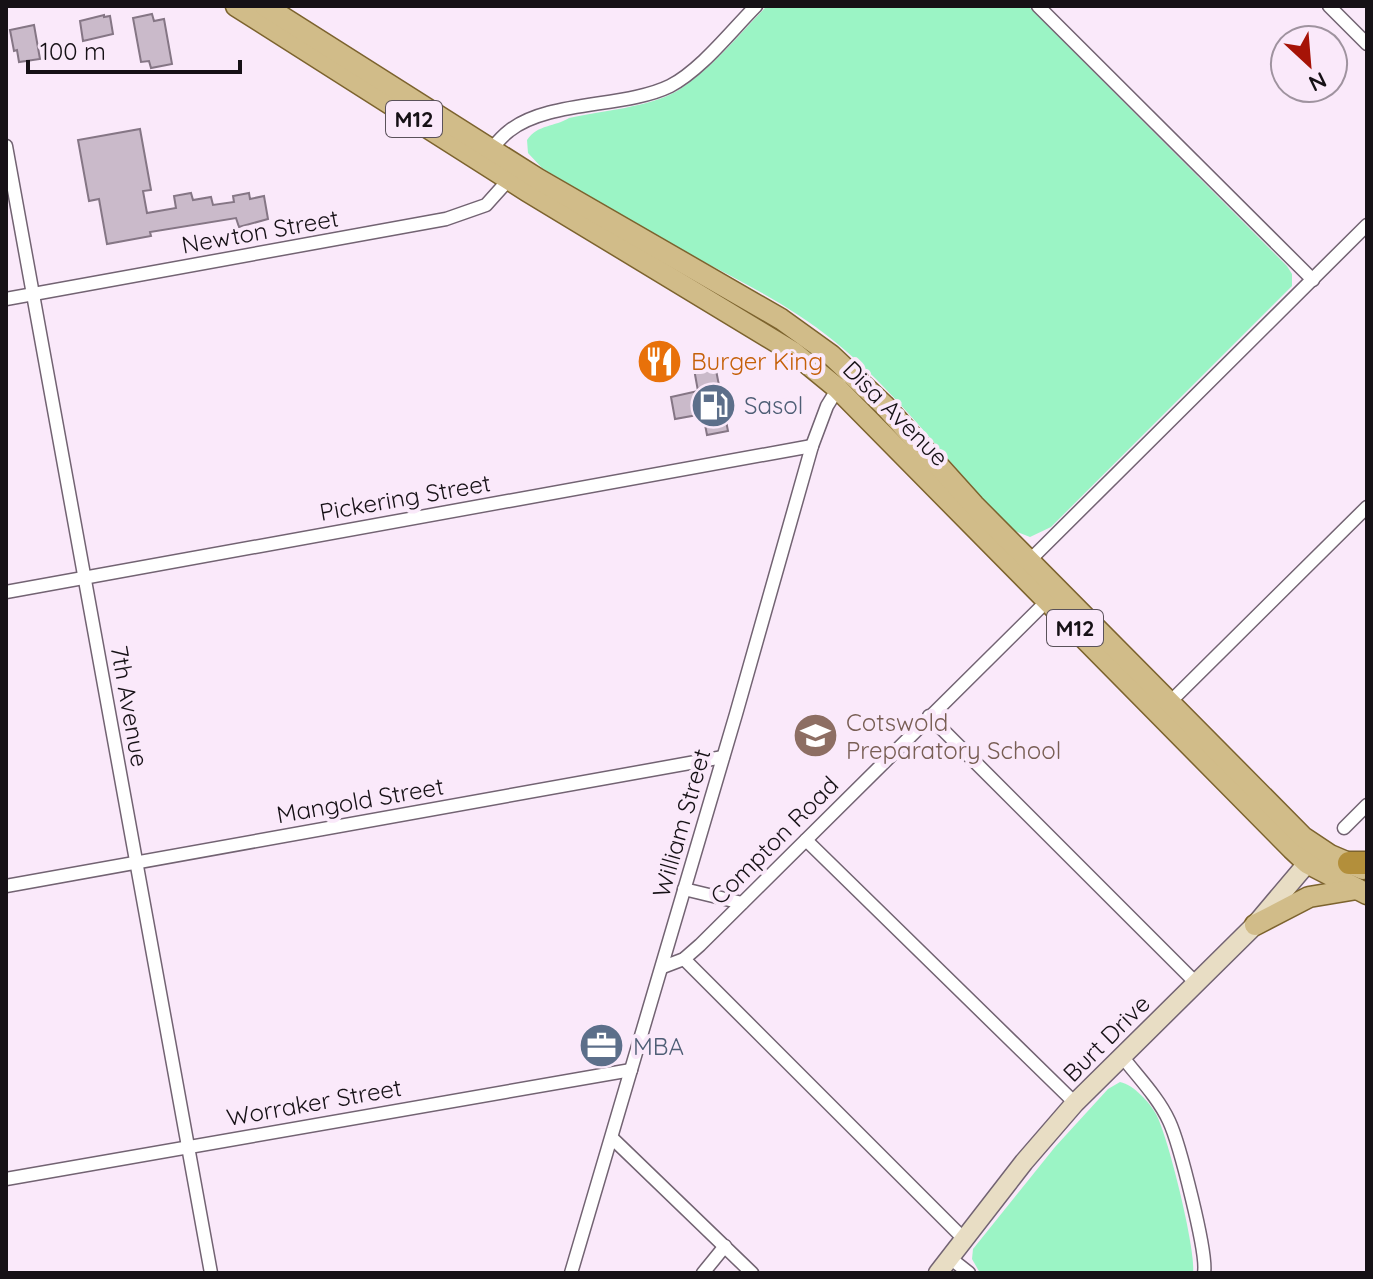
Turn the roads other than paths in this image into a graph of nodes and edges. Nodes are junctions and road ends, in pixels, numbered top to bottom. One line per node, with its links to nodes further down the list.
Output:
1 (265, 6): 8 (main road, Disa Avenue / M12)
2 (756, 6): 8 (street)
3 (1038, 6): 11 (street)
4 (1329, 6): 6 (street)
5 (239, 7): 8 (main road, Disa Avenue / M12)
6 (1367, 44)
7 (6, 146): 12 (street, 7th Avenue)
8 (486, 155): 9 (main road, Disa Avenue / M12)
9 (514, 173): 12 (street, Newton Street); 14 (main road, Disa Avenue / M12)
10 (1367, 225): 11 (street)
11 (1313, 280): 17 (street)
12 (33, 294): 13 (street, Newton Street); 18 (street, 7th Avenue)
13 (6, 299)
14 (844, 380): 15 (street, William Street); 17 (main road, Disa Avenue / M12)
15 (812, 446): 18 (street, Pickering Street); 23 (street, William Street)
16 (1367, 507): 21 (street)
17 (1025, 566): 20 (main road, Disa Avenue / M12)
18 (84, 577): 19 (street, Pickering Street); 28 (street, 7th Avenue)
19 (6, 592)
20 (1052, 595): 21 (main road, Disa Avenue / M12); 22 (street, Compton Road)
21 (1165, 708): 27 (main road, Disa Avenue / M12)
22 (929, 716): 26 (street, Compton Road); 37 (street)
23 (723, 757): 28 (street, Mangold Street); 31 (street, William Street)
24 (1367, 805): 25 (street)
25 (1344, 828)
26 (806, 840): 33 (street, Compton Road); 40 (street)
27 (1313, 856): 29 (main road, Disa Avenue / M12); 32 (main road, Disa Avenue / M12); 34 (street, Burt Drive)
28 (136, 863): 30 (street, Mangold Street); 42 (street, 7th Avenue)
29 (1361, 866)
30 (6, 886)
31 (684, 889): 33 (street); 36 (street, William Street)
32 (1362, 892): 34 (main road)
33 (742, 903): 35 (street, Compton Road)
34 (1255, 925): 37 (street, Burt Drive)
35 (684, 959): 36 (street, Compton Road); 44 (street)
36 (663, 967): 39 (street, William Street)
37 (1196, 983): 38 (street, Burt Drive)
38 (1121, 1055): 40 (street, Burt Drive); 53 (street)
39 (631, 1070): 41 (street, William Street); 42 (street, Worraker Street)
40 (1075, 1103): 44 (street, Burt Drive)
41 (612, 1138): 45 (street); 48 (street, William Street)
42 (188, 1146): 43 (street, Worraker Street); 47 (street, 7th Avenue)
43 (6, 1179)
44 (964, 1239): 46 (street, Burt Drive)
45 (725, 1246): 49 (street); 50 (street)
46 (950, 1258): 51 (street, Burt Drive); 52 (street)
47 (211, 1273)
48 (571, 1273)
49 (703, 1273)
50 (752, 1273)
51 (938, 1273)
52 (969, 1273)
53 (1204, 1273)

